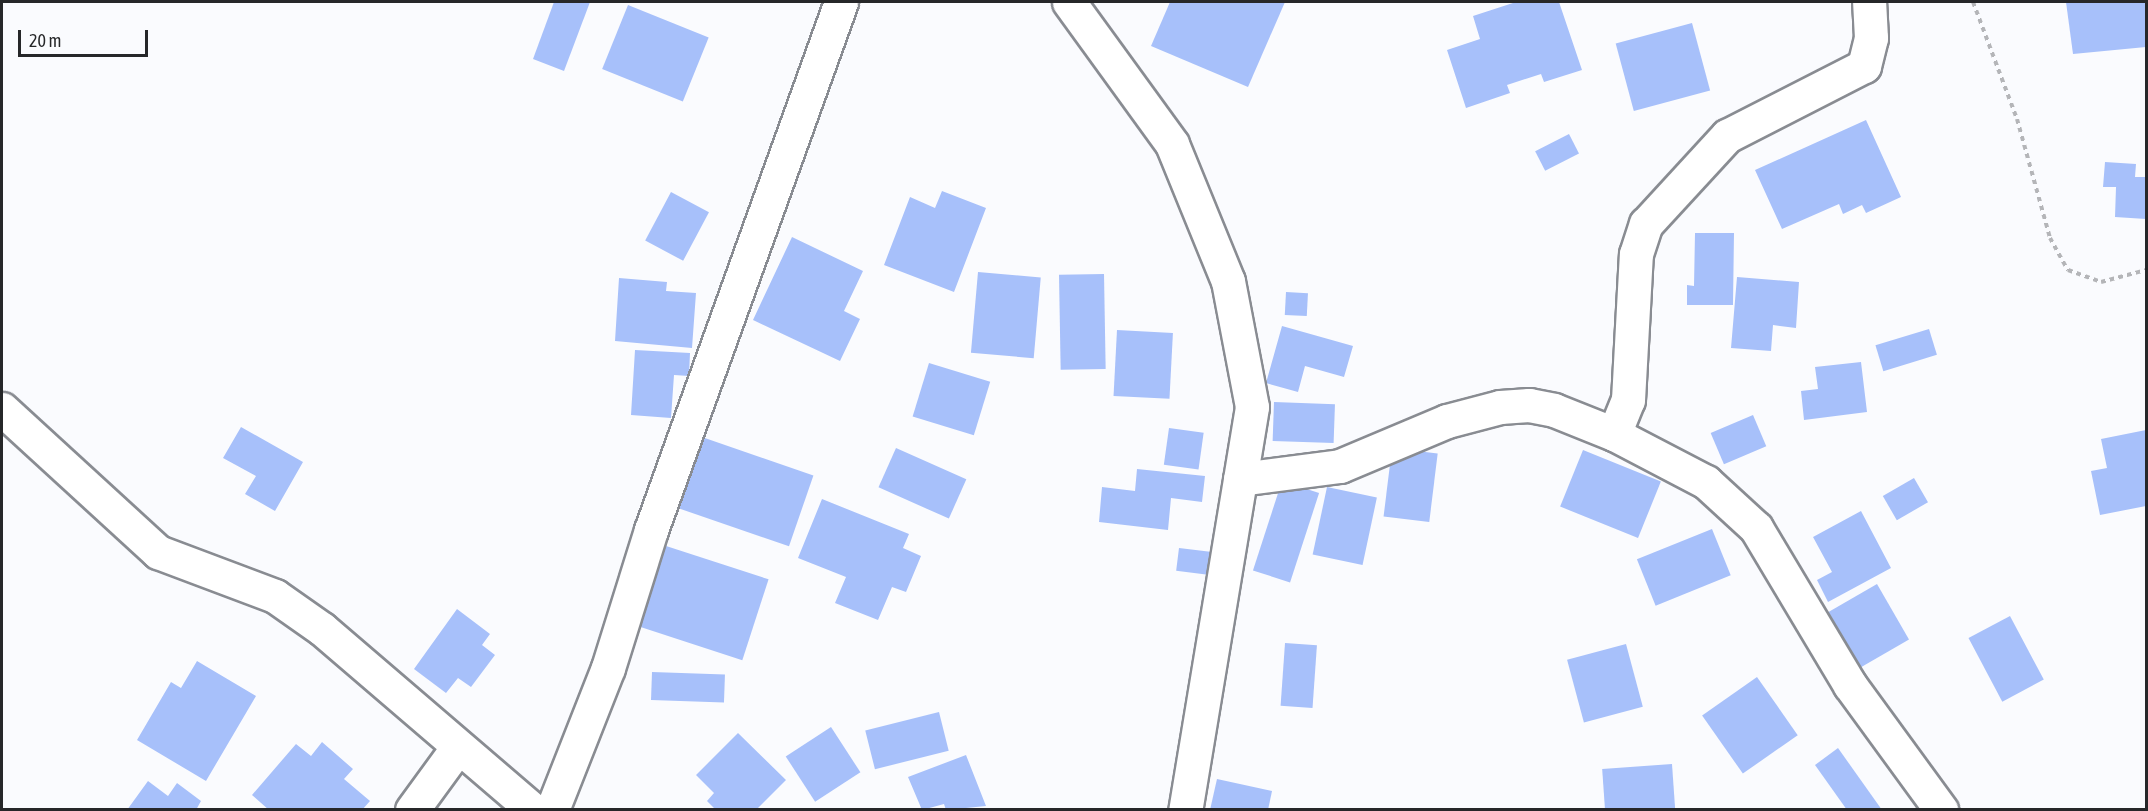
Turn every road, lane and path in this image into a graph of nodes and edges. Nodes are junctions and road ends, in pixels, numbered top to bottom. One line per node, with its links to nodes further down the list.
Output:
1 (841, 2): 12 (street)
2 (1069, 2): 8 (street)
3 (1869, 2): 7 (street)
4 (1973, 2): 5 (path)
5 (2146, 270)
6 (2, 409): 9 (street)
7 (1614, 434): 8 (street); 14 (street)
8 (1240, 479): 13 (street)
9 (458, 747): 10 (street); 11 (street)
10 (412, 810)
11 (533, 810)
12 (552, 810)
13 (1185, 810)
14 (1941, 810)

